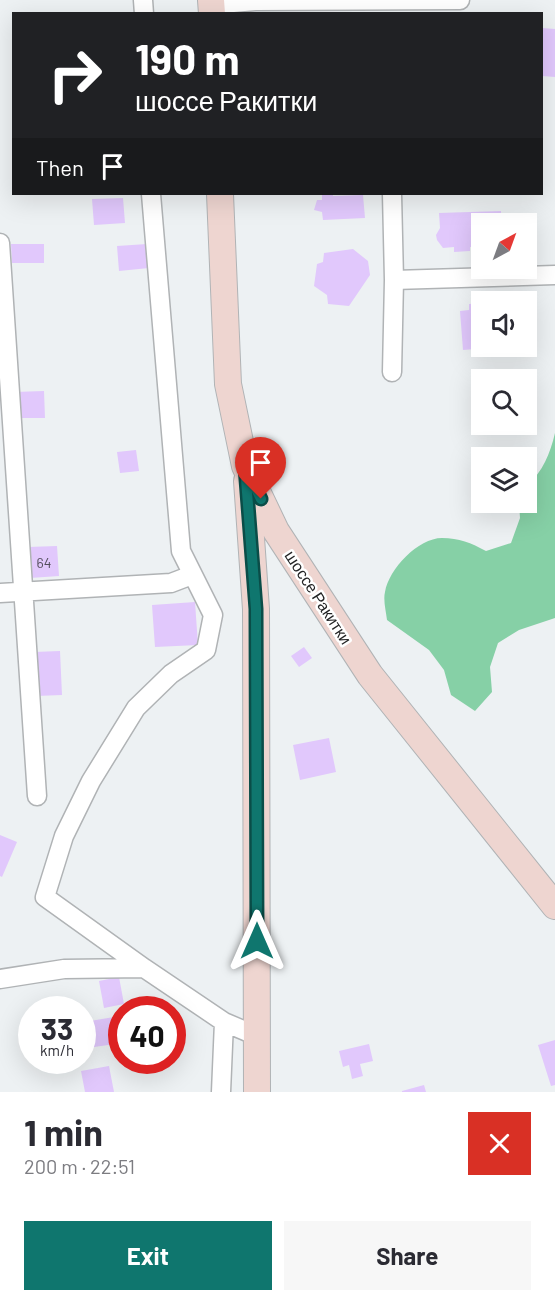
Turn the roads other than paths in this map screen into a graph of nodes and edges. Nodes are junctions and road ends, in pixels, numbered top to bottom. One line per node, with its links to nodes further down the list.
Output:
1 (460, 0): 2 (street)
2 (389, 5): 3 (street)
3 (212, 6)
4 (151, 195): 12 (street)
5 (220, 195): 11 (main road, шоссе Ракитки)
6 (392, 195): 9 (street)
7 (0, 243): 13 (street)
8 (555, 275): 9 (street)
9 (394, 280): 10 (street)
10 (392, 372)
11 (245, 466): 16 (main road, шоссе Ракитки); 20 (main road)
12 (192, 575): 13 (street); 17 (street)
13 (24, 591): 14 (street); 15 (street)
14 (0, 593)
15 (37, 796)
16 (555, 906)
17 (144, 968): 18 (street); 19 (street)
18 (0, 979)
19 (224, 1022): 20 (street); 21 (street)
20 (257, 1036): 22 (main road)
21 (221, 1092)
22 (257, 1092)

